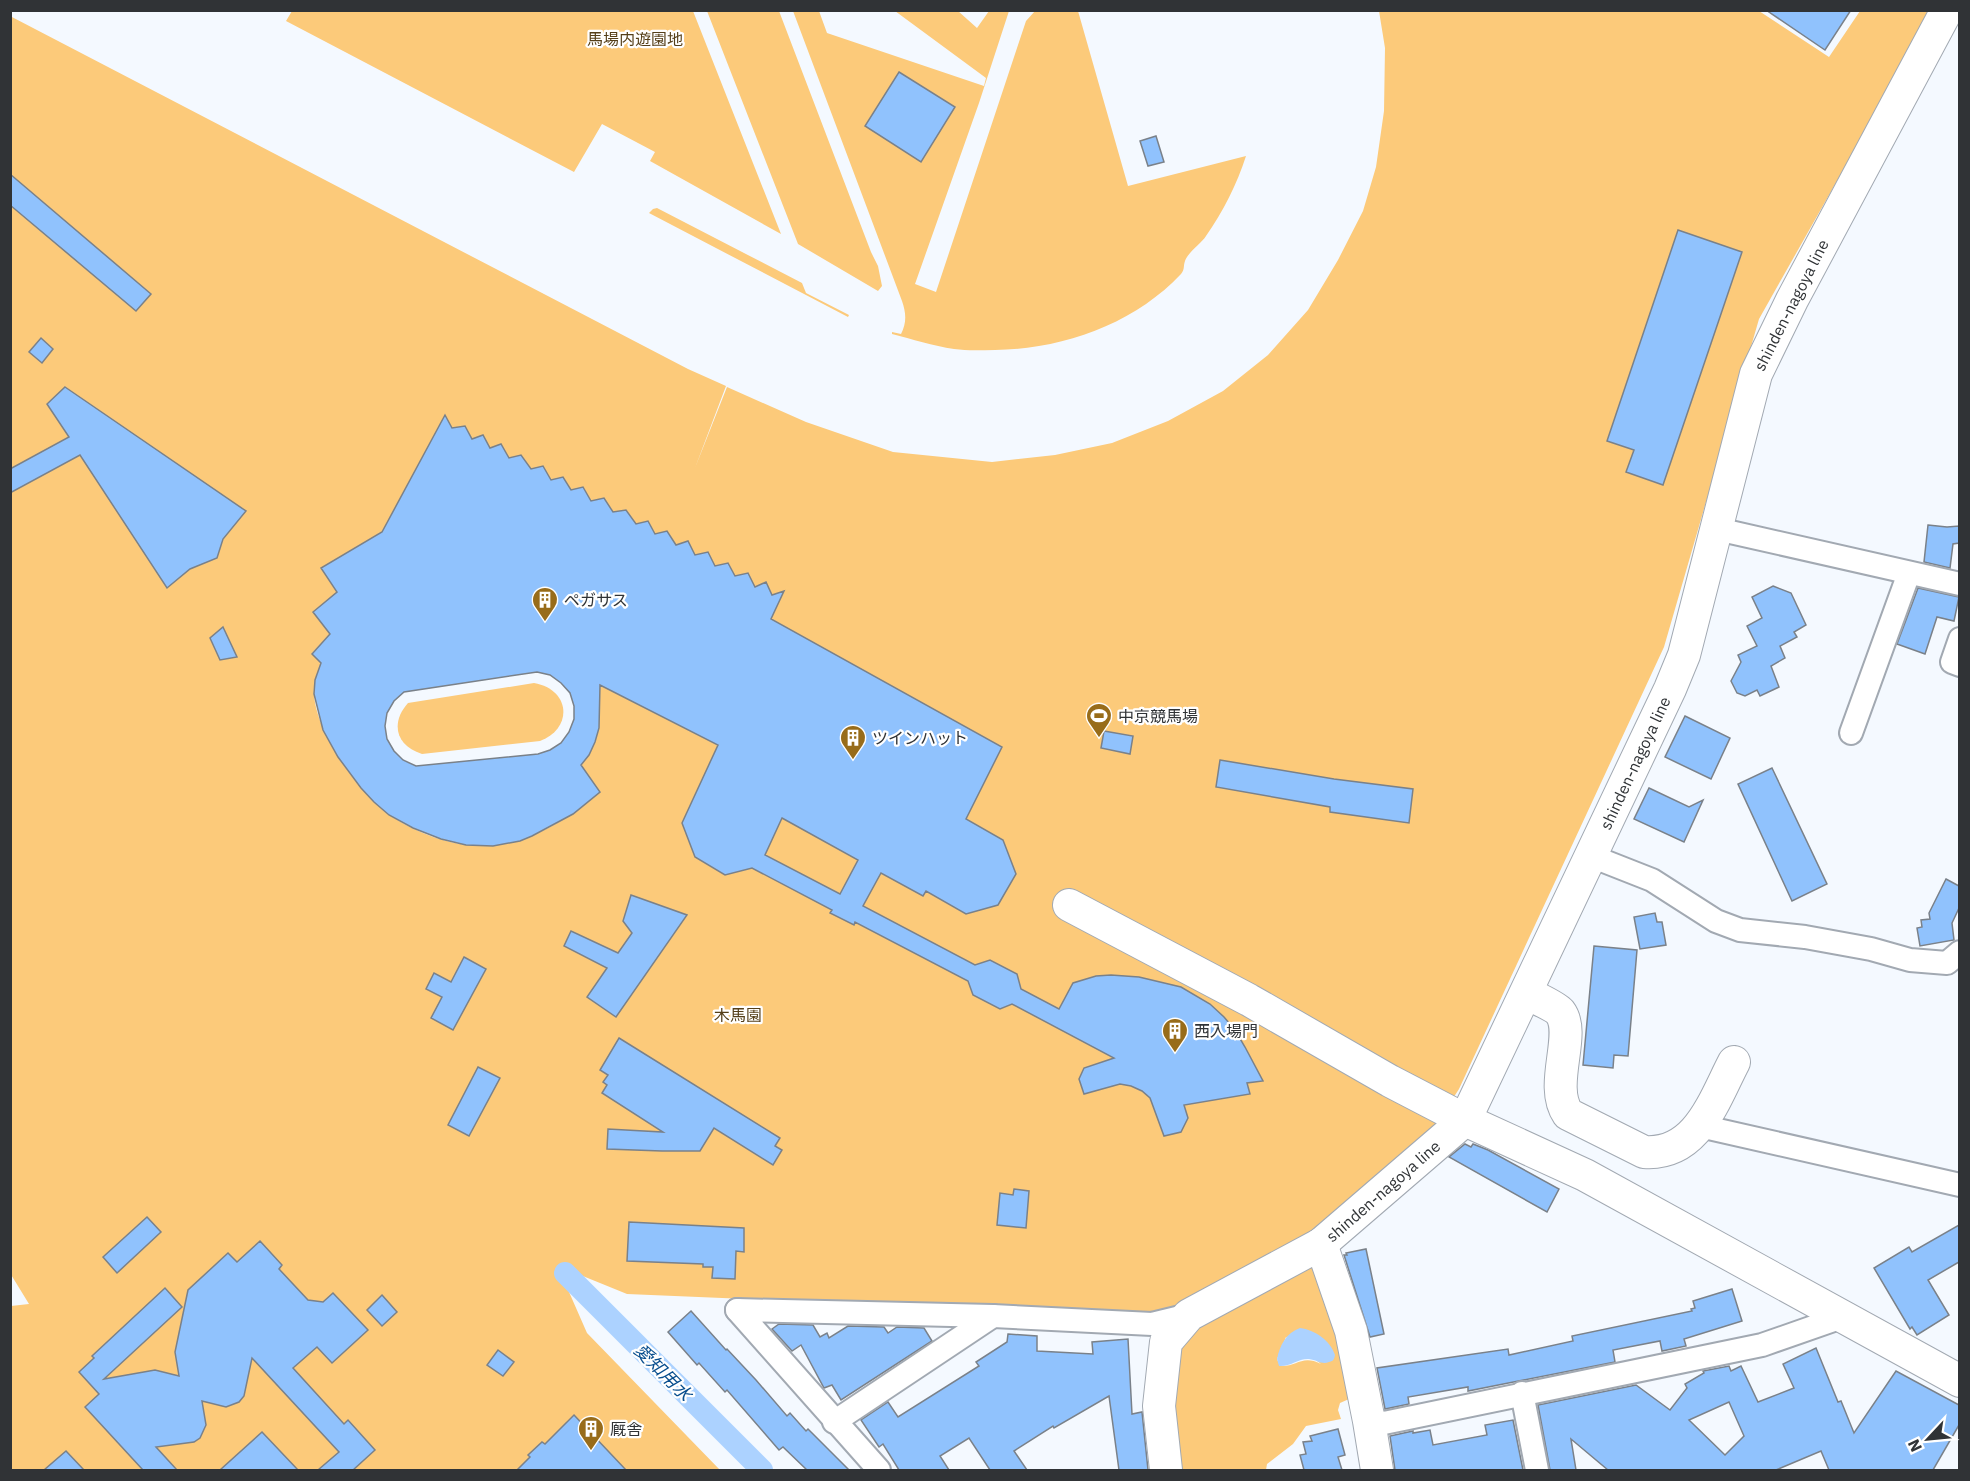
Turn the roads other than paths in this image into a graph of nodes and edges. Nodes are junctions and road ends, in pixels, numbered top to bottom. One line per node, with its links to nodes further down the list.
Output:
1 (1947, 10): 2 (street, shinden-nagoya line)
2 (1717, 529): 3 (street); 8 (street, shinden-nagoya line)
3 (1909, 573): 4 (street); 7 (street)
4 (1959, 584)
5 (1959, 639): 6 (street)
6 (1959, 664)
7 (1851, 733)
8 (1591, 856): 10 (street); 11 (street, shinden-nagoya line)
9 (1069, 905): 13 (street)
10 (1959, 952)
11 (1527, 993): 13 (street, shinden-nagoya line); 14 (street)
12 (1734, 1062): 14 (street)
13 (1465, 1120): 16 (street, shinden-nagoya line); 19 (street)
14 (1700, 1126): 15 (street)
15 (1959, 1185)
16 (1321, 1245): 17 (street); 22 (street, shinden-nagoya line)
17 (1189, 1315): 18 (street); 25 (street)
18 (993, 1316): 23 (street); 23 (street)
19 (1842, 1317): 20 (street); 21 (street)
20 (1959, 1381)
21 (1522, 1393): 22 (street); 27 (street)
22 (1370, 1421): 26 (street, shinden-nagoya line)
23 (834, 1422): 24 (street)
24 (879, 1470)
25 (1166, 1470)
26 (1377, 1470)
27 (1537, 1470)

